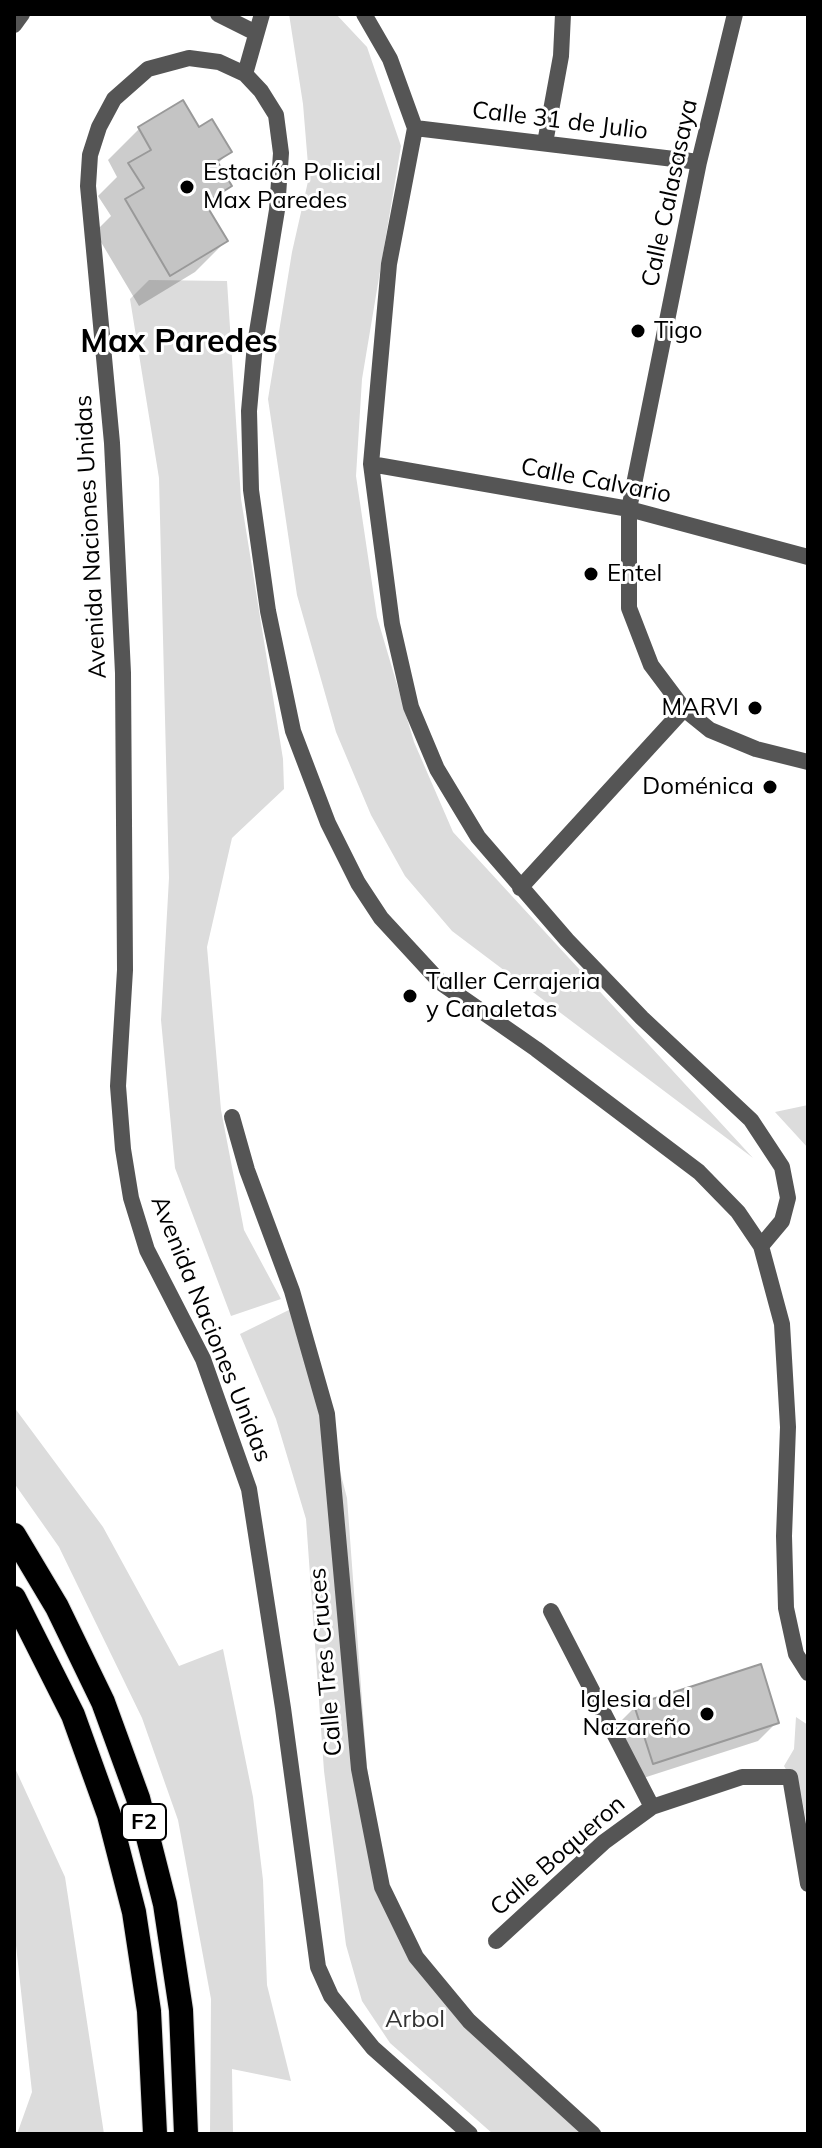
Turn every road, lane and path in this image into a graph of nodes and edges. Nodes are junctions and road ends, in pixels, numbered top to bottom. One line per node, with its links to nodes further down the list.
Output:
1 (22, 14): 7 (street)
2 (218, 14): 8 (street)
3 (262, 14): 8 (street)
4 (364, 14): 10 (street)
5 (563, 14): 11 (street)
6 (735, 14): 12 (street, Calle Calasasaya)
7 (14, 25)
8 (256, 33): 9 (street)
9 (245, 74): 20 (street); 30 (street, Avenida Naciones Unidas)
10 (415, 128): 11 (street, Calle 31 de Julio); 13 (street)
11 (545, 143): 12 (street, Calle 31 de Julio)
12 (699, 162): 14 (street, Calle Calasasaya)
13 (371, 464): 14 (street, Calle Calvario); 18 (street)
14 (629, 509): 15 (street, Calle Calvario); 16 (street, Calle Calasasaya)
15 (808, 557)
16 (684, 709): 17 (street, Calle Calasasaya); 18 (street)
17 (808, 762)
18 (520, 888): 20 (street)
19 (232, 1117): 31 (street, Calle Tres Cruces)
20 (761, 1246): 24 (street)
21 (14, 1535): 29 (highway, F2)
22 (14, 1598): 28 (highway, F2)
23 (551, 1611): 25 (street)
24 (808, 1673)
25 (652, 1807): 26 (street, Calle Boqueron); 27 (street, Calle Boqueron)
26 (808, 1884)
27 (496, 1941)
28 (155, 2134)
29 (186, 2134)
30 (470, 2134)
31 (593, 2134)

